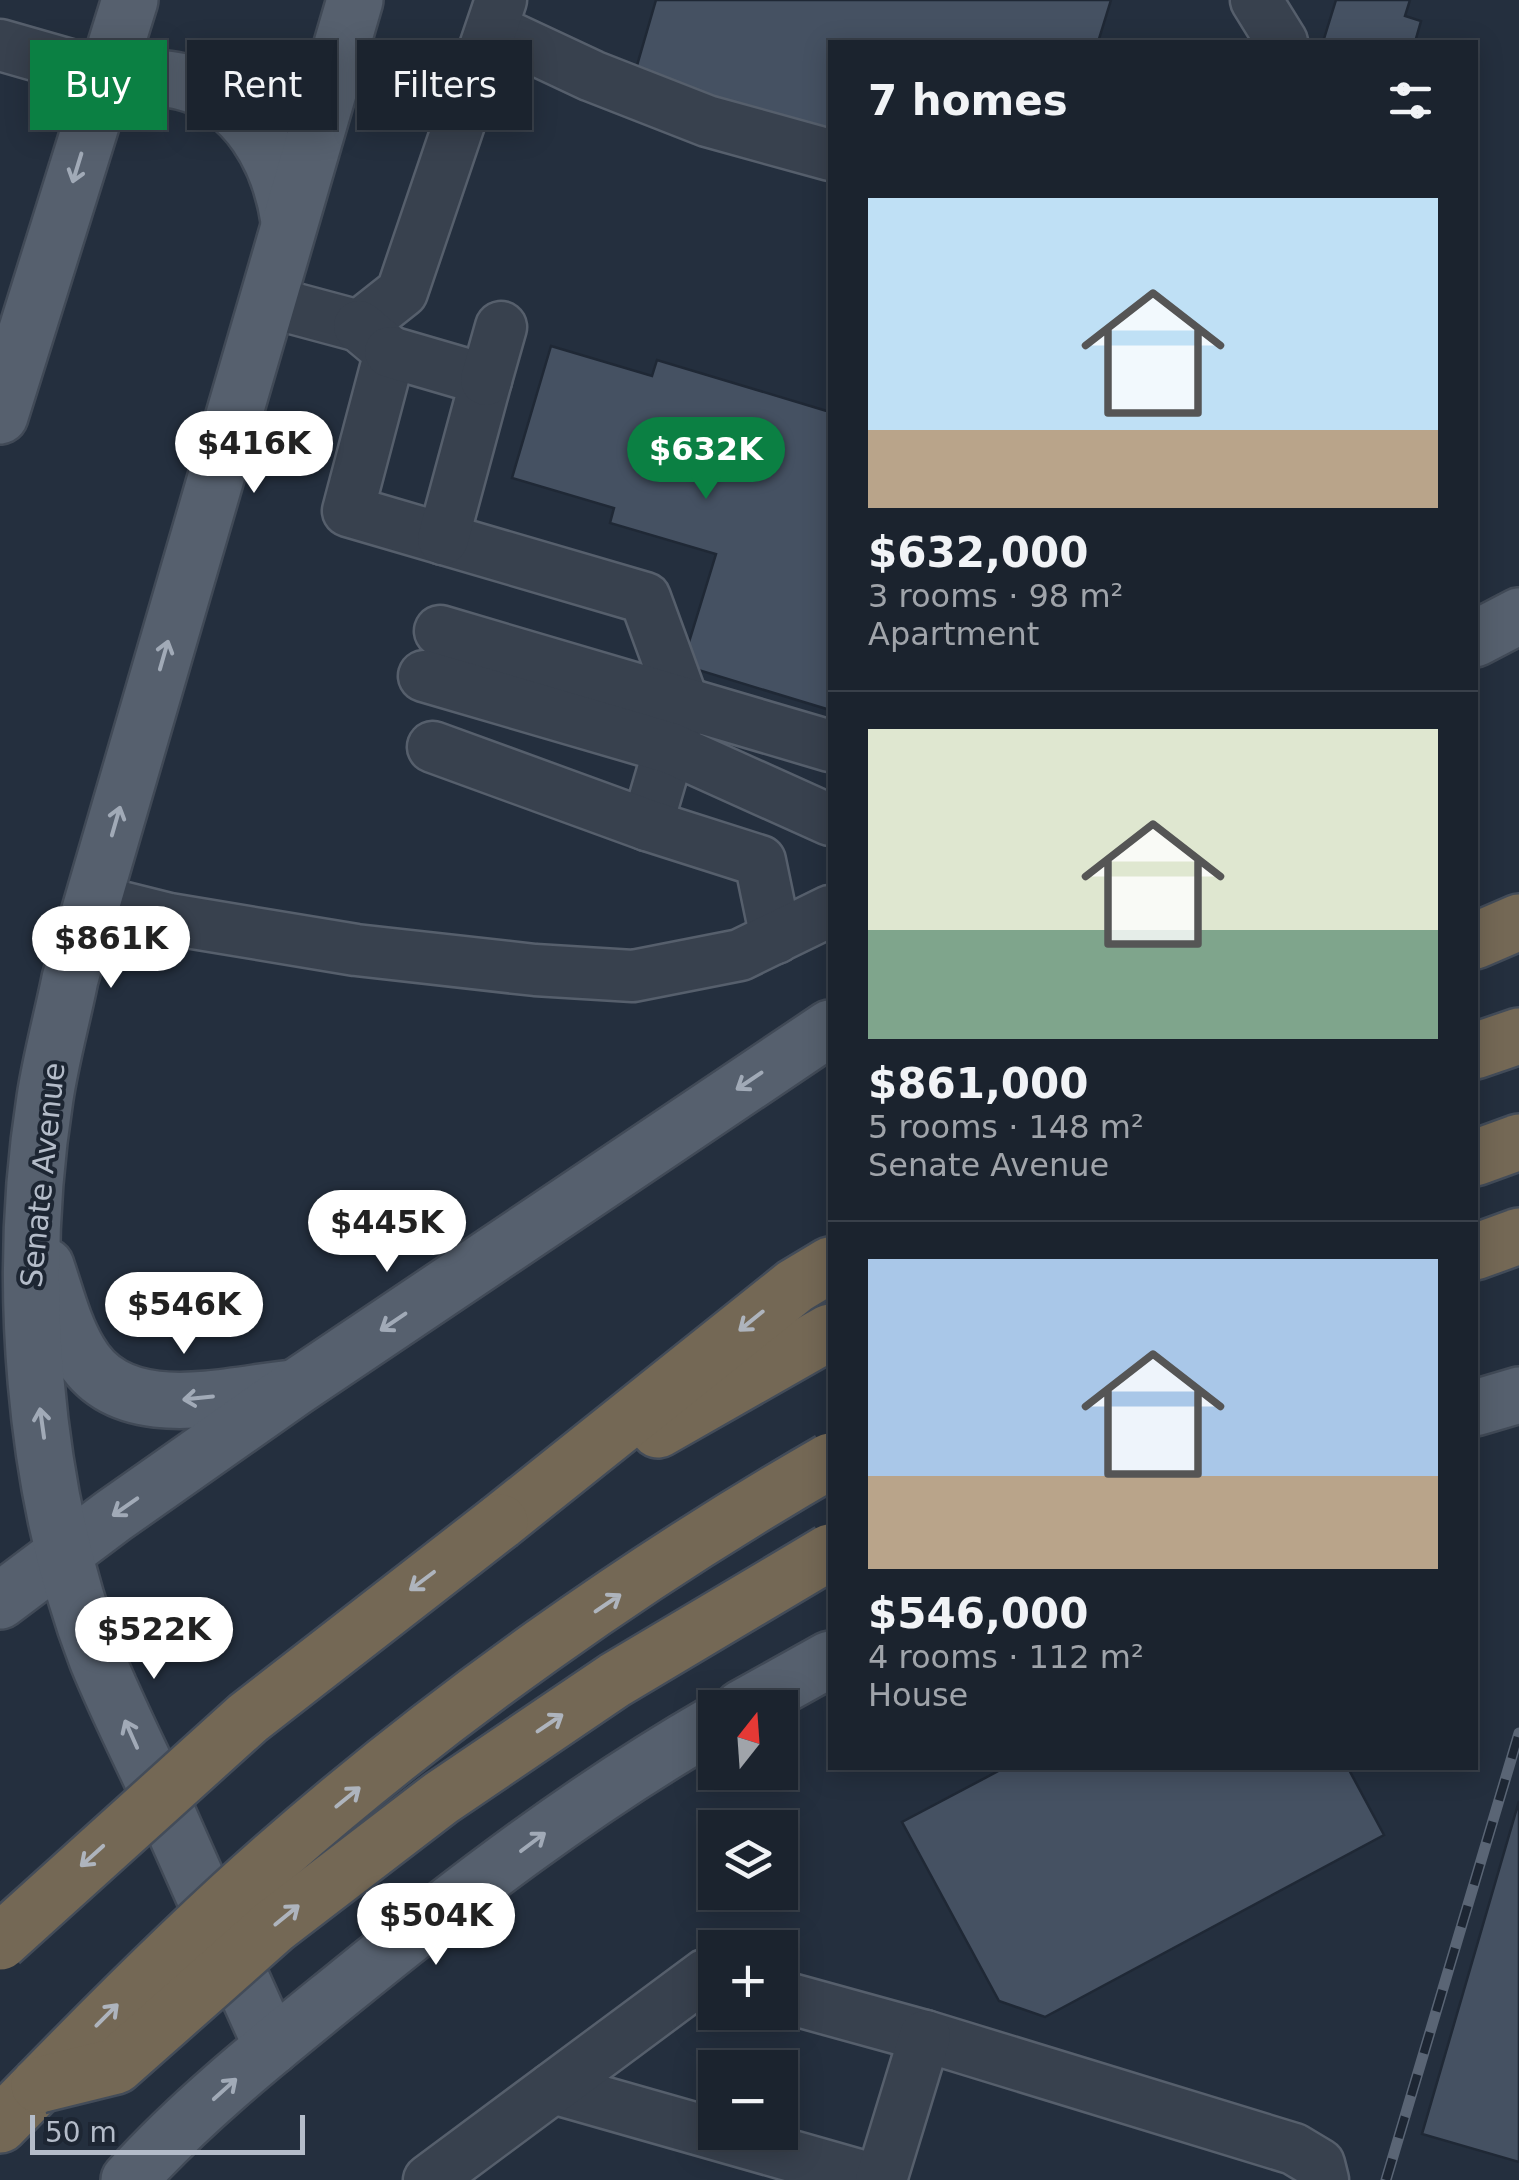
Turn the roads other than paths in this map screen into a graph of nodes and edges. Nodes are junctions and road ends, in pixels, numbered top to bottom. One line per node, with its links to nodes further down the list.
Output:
1 (130, 0): 5 (main road)
2 (355, 0): 12 (main road, Senate Avenue)
3 (1256, 0): 6 (lane)
4 (496, 14): 11 (lane); 15 (lane)
5 (117, 40)
6 (1281, 40)
7 (0, 45): 8 (lane)
8 (30, 53)
9 (167, 80): 12 (main road)
10 (89, 130): 17 (main road, one-way to 17)
11 (828, 154)
12 (289, 221): 13 (main road, Senate Avenue)
13 (266, 302): 15 (lane); 28 (main road, Senate Avenue, one-way to 13)
14 (501, 327): 16 (lane)
15 (375, 339): 16 (lane); 18 (lane)
16 (486, 380): 18 (lane)
17 (0, 416)
18 (443, 539): 22 (lane)
19 (1519, 616): 20 (main road)
20 (1478, 638)
21 (432, 653): 22 (lane)
22 (676, 725): 24 (lane); 25 (lane); 26 (lane)
23 (433, 746): 26 (lane)
24 (828, 746)
25 (828, 819)
26 (647, 826): 32 (lane)
27 (1519, 884): 29 (highway)
28 (93, 900): 32 (lane); 39 (main road, Senate Avenue)
29 (1478, 902)
30 (828, 912): 32 (lane)
31 (1519, 922): 33 (highway)
32 (776, 938)
33 (1478, 940)
34 (828, 1029): 44 (main road, one-way to 44)
35 (1519, 1036): 36 (highway)
36 (1478, 1050)
37 (1519, 1142): 38 (highway)
38 (1478, 1157)
39 (32, 1223): 44 (main road, one-way to 39); 49 (main road, Senate Avenue, one-way to 39)
40 (1519, 1236): 41 (highway)
41 (1478, 1251)
42 (828, 1266): 48 (highway, one-way to 48)
43 (828, 1333): 48 (highway)
44 (295, 1388): 49 (main road, one-way to 49)
45 (1519, 1395): 46 (main road)
46 (1478, 1407)
47 (828, 1462): 60 (highway, one-way to 47, bridge)
48 (500, 1522): 55 (highway, one-way to 55, bridge)
49 (65, 1552): 51 (main road); 59 (main road, Senate Avenue, one-way to 49)
50 (828, 1553): 60 (highway, one-way to 50, bridge)
51 (0, 1602)
52 (828, 1660): 53 (main road)
53 (774, 1690)
54 (698, 1734): 59 (main road, one-way to 54)
55 (0, 1942)
56 (698, 1980): 61 (lane)
57 (798, 2001): 58 (lane)
58 (925, 2036): 65 (lane); 66 (lane)
59 (272, 2046): 63 (main road, one-way to 59)
60 (39, 2084): 62 (highway)
61 (553, 2088): 64 (lane); 65 (lane)
62 (0, 2125)
63 (129, 2180)
64 (429, 2180)
65 (878, 2180)
66 (1322, 2180)

